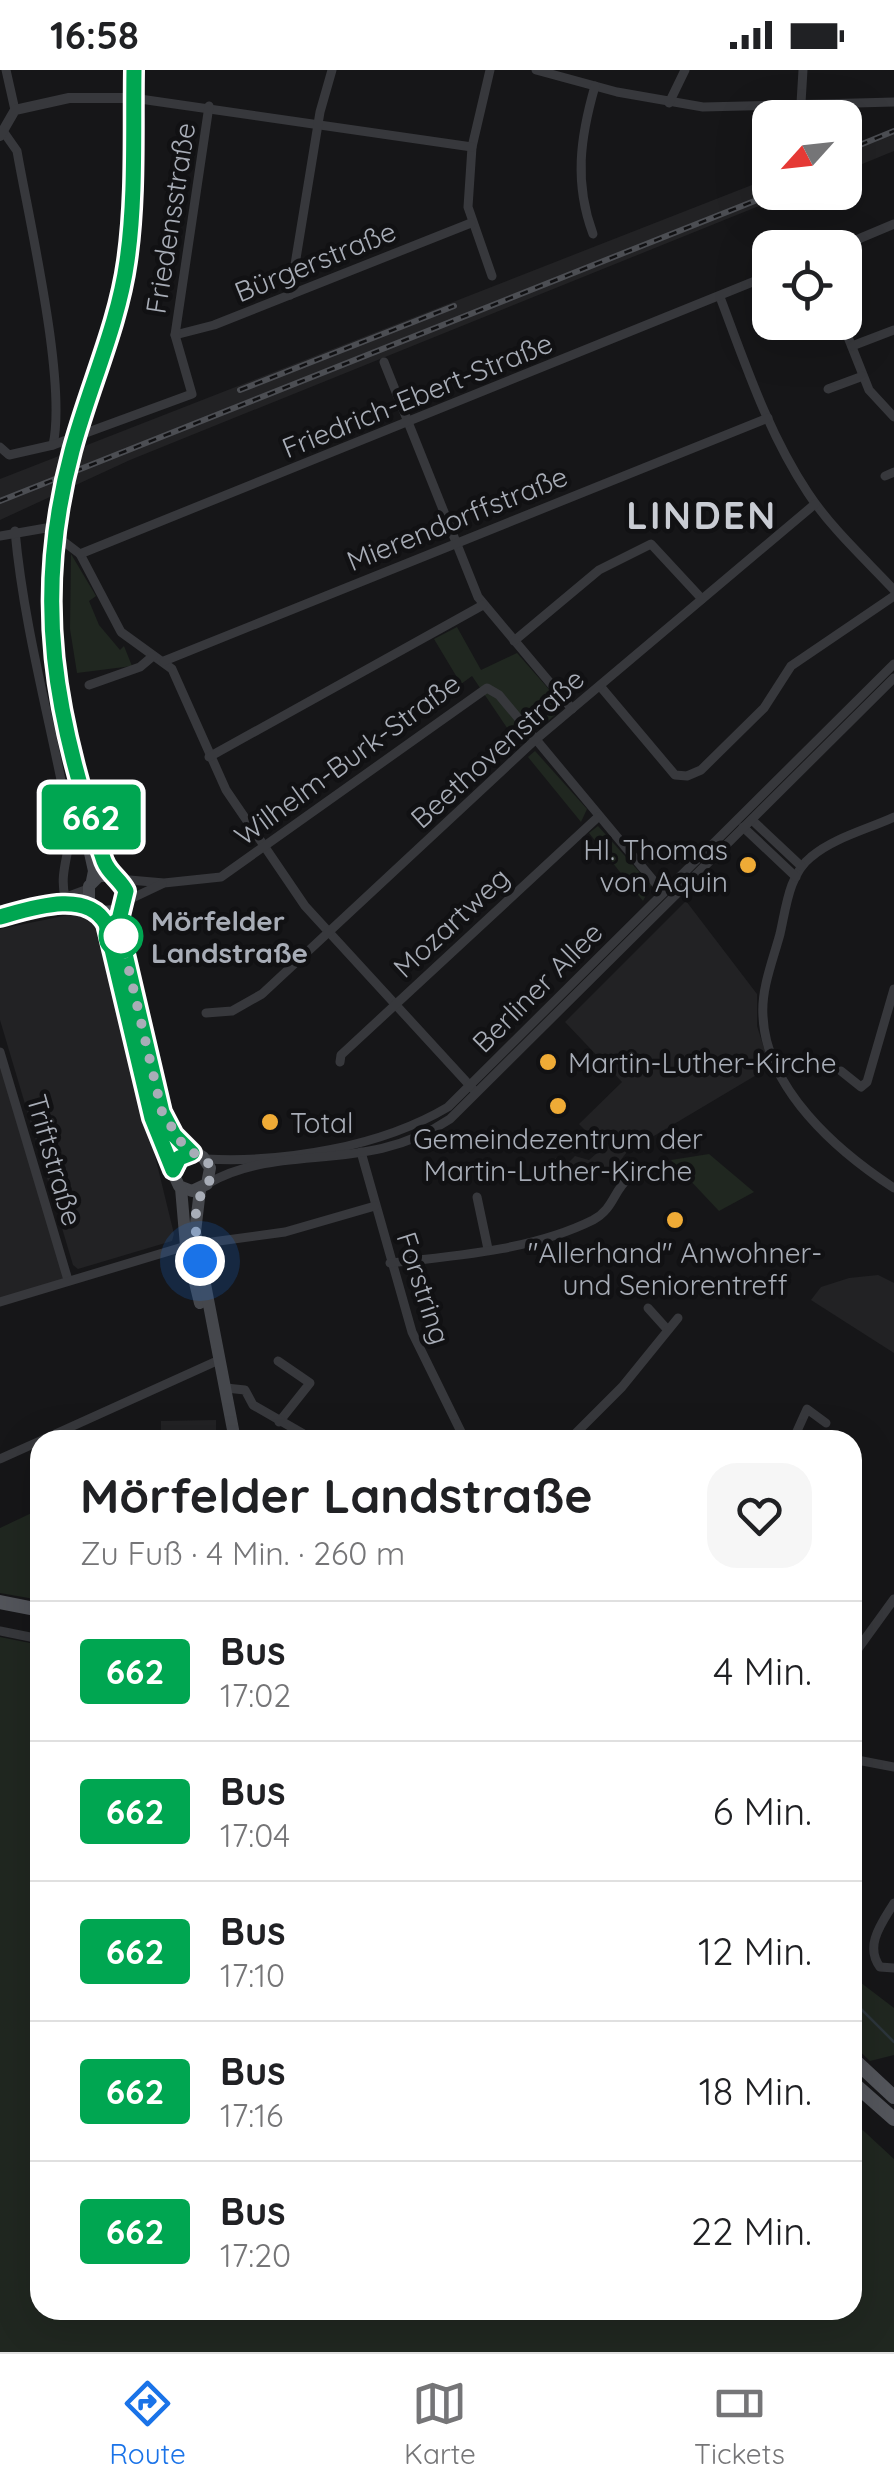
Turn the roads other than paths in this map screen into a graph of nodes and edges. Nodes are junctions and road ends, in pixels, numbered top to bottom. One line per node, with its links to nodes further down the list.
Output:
1 (6, 70): 16 (street)
2 (134, 70): 9 (main road)
3 (332, 70): 17 (street)
4 (490, 70): 19 (street)
5 (536, 70): 8 (street)
6 (685, 70): 13 (street)
7 (803, 70): 10 (street)
8 (595, 86): 13 (street); 22 (street)
9 (133, 98): 15 (street); 16 (street); 58 (main road, bridge)
10 (801, 100)
11 (862, 102): 12 (street)
12 (894, 102)
13 (670, 103): 14 (street)
14 (752, 105)
15 (209, 106): 17 (street); 29 (street, Friedensstraße)
16 (15, 110): 18 (street)
17 (318, 123): 19 (street); 26 (street)
18 (1, 134): 38 (street)
19 (472, 147): 20 (street)
20 (471, 224): 24 (street); 26 (street, Bürgerstraße)
21 (894, 224): 23 (street)
22 (593, 234)
23 (862, 237)
24 (492, 276)
25 (752, 283): 27 (street, Friedrich-Ebert-Straße)
26 (290, 295): 29 (street, Bürgerstraße)
27 (720, 296): 36 (street); 37 (street, Friedrich-Ebert-Straße)
28 (894, 330): 31 (street)
29 (174, 335): 38 (street, Friedensstraße)
30 (850, 340): 31 (street)
31 (852, 346): 33 (street)
32 (384, 362): 37 (street)
33 (863, 376): 34 (street); 35 (street)
34 (828, 389)
35 (894, 417)
36 (768, 418): 40 (street); 43 (street, Mierendorffstraße)
37 (409, 422): 43 (street); 44 (street, Friedrich-Ebert-Straße)
38 (53, 445): 39 (street)
39 (0, 447)
40 (816, 504): 45 (street); 46 (street, Beethovenstraße)
41 (18, 530): 42 (street); 44 (street); 71 (street)
42 (0, 536)
43 (456, 544): 47 (street); 50 (street, Mierendorffstraße)
44 (80, 554): 49 (street)
45 (892, 586): 54 (street)
46 (702, 600): 48 (street); 54 (street, Beethovenstraße)
47 (483, 606): 48 (street); 57 (street)
48 (514, 641): 55 (street)
49 (153, 656): 50 (street); 53 (street)
50 (164, 661): 57 (street)
51 (894, 664): 61 (street, Berliner Allee)
52 (894, 678): 62 (street, Berliner Allee)
53 (88, 685)
54 (600, 686): 55 (street, Beethovenstraße)
55 (572, 708): 56 (street, Beethovenstraße)
56 (536, 740): 59 (street); 64 (street, Wilhelm-Burk-Straße); 76 (street, Beethovenstraße)
57 (209, 756): 64 (street)
58 (77, 782): 67 (main road); 69 (main road)
59 (598, 817): 70 (street); 78 (street, Mozartweg)
60 (894, 817): 65 (street)
61 (738, 818): 62 (street); 63 (street); 70 (street, Berliner Allee)
62 (755, 820): 63 (street, Berliner Allee); 65 (street)
63 (746, 829): 66 (street); 84 (street, Berliner Allee)
64 (263, 846): 68 (street, Wilhelm-Burk-Straße); 76 (street)
65 (801, 866): 66 (street)
66 (796, 876): 93 (street)
67 (116, 878): 68 (street, Wilhelm-Burk-Straße); 69 (main road); 73 (main road)
68 (164, 882): 73 (street, Wilhelm-Burk-Straße)
69 (90, 885): 71 (street); 74 (main road)
70 (662, 891): 83 (street, Berliner Allee)
71 (65, 896): 72 (street)
72 (56, 904): 74 (street); 75 (street)
73 (122, 905): 74 (main road); 86 (main road)
74 (95, 909): 90 (main road)
75 (0, 917)
76 (328, 932): 78 (street); 79 (street, Beethovenstraße)
77 (894, 989): 82 (street)
78 (395, 1005): 81 (street, Mozartweg); 83 (street)
79 (206, 1014)
80 (0, 1052): 99 (street, Triftstraße)
81 (340, 1062)
82 (840, 1072)
83 (470, 1086): 84 (street); 85 (street, Berliner Allee)
84 (478, 1095): 85 (street, Berliner Allee)
85 (360, 1150): 87 (street, Berliner Allee); 95 (street, Forstring)
86 (192, 1153): 88 (main road); 90 (main road)
87 (303, 1156): 88 (street, Berliner Allee); 91 (street, Berliner Allee)
88 (206, 1159): 91 (main road)
89 (661, 1166): 97 (street)
90 (173, 1170): 92 (main road)
91 (203, 1187): 92 (main road); 96 (main road)
92 (181, 1188): 96 (main road)
93 (894, 1188)
94 (476, 1197): 97 (street)
95 (375, 1206): 96 (street); 98 (street, Forstring)
96 (192, 1245): 99 (street); 104 (main road); 104 (main road)
97 (488, 1249): 98 (street)
98 (390, 1263): 112 (street, Forstring)
99 (68, 1280): 100 (street)
100 (0, 1302)
101 (648, 1308): 103 (street)
102 (678, 1318): 103 (street)
103 (666, 1328): 113 (street)
104 (219, 1360): 106 (main road); 109 (street)
105 (278, 1361): 107 (street)
106 (226, 1388): 107 (street); 110 (main road)
107 (280, 1422): 111 (street)
108 (826, 1423): 114 (street)
109 (65, 1430)
110 (234, 1430)
111 (295, 1430)
112 (459, 1430)
113 (578, 1430)
114 (798, 1430)
115 (30, 1446): 116 (street)
116 (0, 1460)
117 (894, 1599): 122 (street)
118 (0, 1602): 119 (main road)
119 (30, 1608)
120 (0, 1631): 121 (street)
121 (30, 1637)
122 (862, 1643)
123 (862, 1760): 124 (street)
124 (894, 1767)
125 (894, 1903): 126 (street)
126 (894, 1968)
127 (862, 2066): 129 (main road)
128 (862, 2090): 130 (main road)
129 (892, 2091): 130 (main road)
130 (871, 2098): 131 (main road)
131 (894, 2118)

